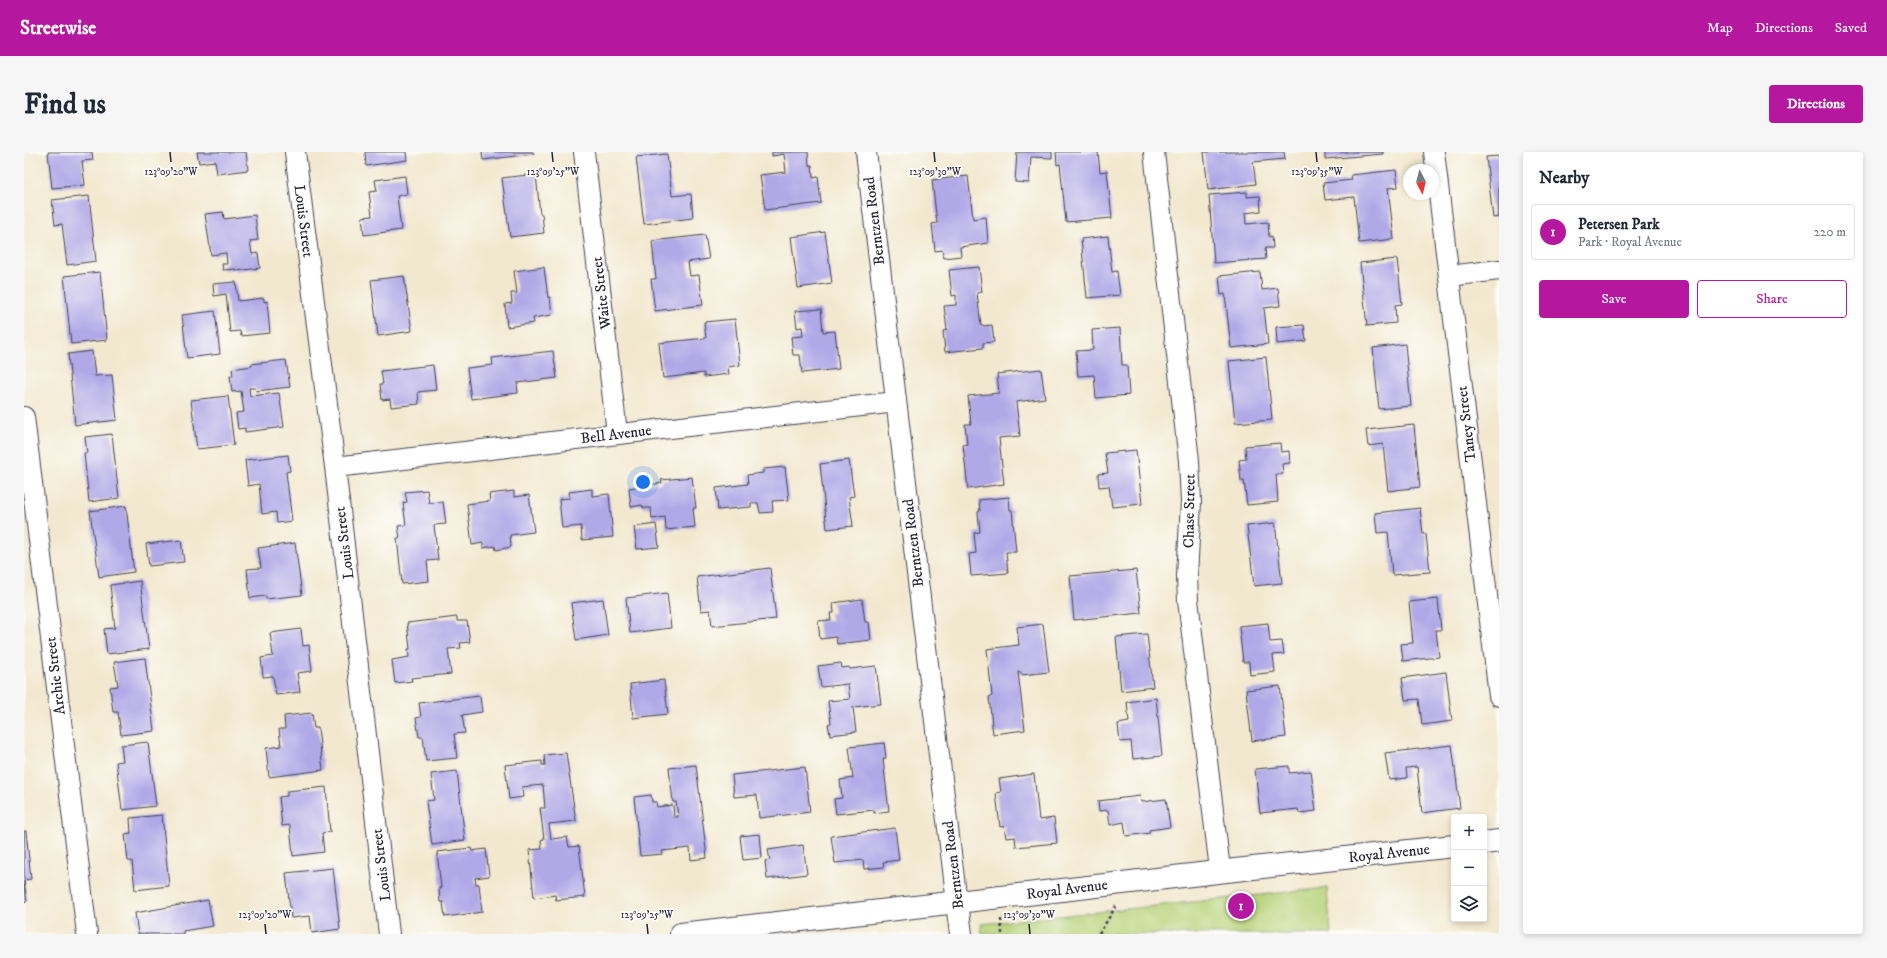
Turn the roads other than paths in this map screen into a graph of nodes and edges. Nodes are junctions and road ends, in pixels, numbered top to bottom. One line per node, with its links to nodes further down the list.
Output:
1 (295, 152): 11 (street, Louis Street)
2 (584, 152): 10 (street, Waite Street)
3 (866, 152): 8 (street, Berntzen Road)
4 (1154, 152): 17 (street, Chase Street)
5 (1434, 152): 7 (street, Taney Street)
6 (1499, 270): 7 (street)
7 (1449, 276): 12 (street, Taney Street)
8 (896, 402): 10 (street, Bell Avenue); 18 (street, Berntzen Road)
9 (24, 417): 19 (street, Archie Street)
10 (617, 434): 11 (street, Bell Avenue)
11 (335, 467): 20 (street, Louis Street)
12 (1490, 553): 13 (street, Taney Street)
13 (1499, 696)
14 (1499, 841): 15 (street)
15 (1487, 843)
16 (1451, 846): 17 (street, Royal Avenue)
17 (1220, 870): 18 (street, Royal Avenue)
18 (957, 903): 21 (street, Royal Avenue); 22 (street, Berntzen Road)
19 (87, 934)
20 (389, 934)
21 (681, 934)
22 (961, 934)

